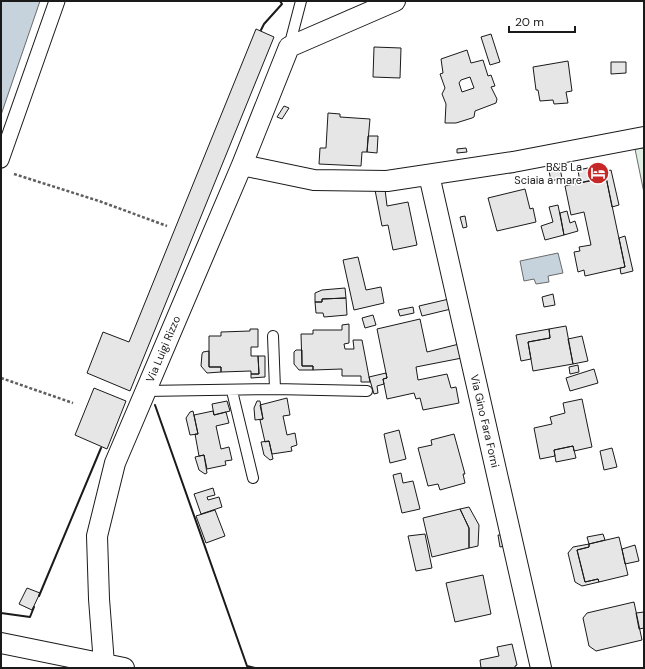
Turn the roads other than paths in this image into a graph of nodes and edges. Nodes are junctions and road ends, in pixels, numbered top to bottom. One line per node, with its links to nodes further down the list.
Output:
1 (57, 1): 7 (street)
2 (301, 1): 4 (lane)
3 (395, 1): 4 (street)
4 (289, 47): 6 (street, Via Luigi Rizzo)
5 (644, 137): 8 (street)
6 (242, 165): 8 (street); 12 (street, Via Luigi Rizzo)
7 (5, 166)
8 (429, 175): 18 (street, Via Gino Fara Forni)
9 (273, 336): 10 (lane)
10 (275, 389): 11 (lane); 13 (lane)
11 (232, 390): 12 (lane); 14 (lane)
12 (145, 391): 16 (street, Via Luigi Rizzo)
13 (367, 391)
14 (253, 478)
15 (1, 643): 16 (street)
16 (104, 664): 17 (street)
17 (124, 668)
18 (541, 668)

